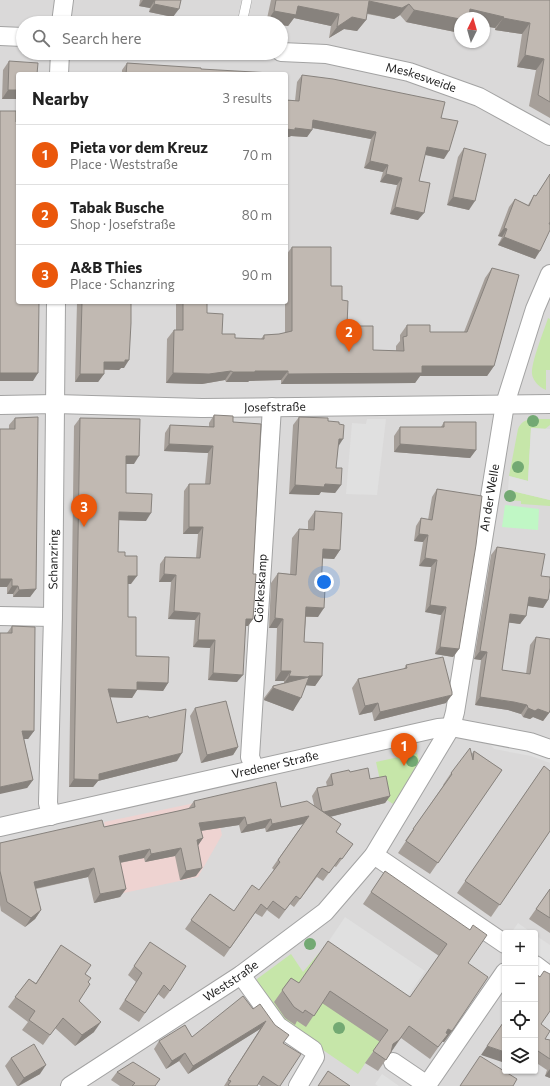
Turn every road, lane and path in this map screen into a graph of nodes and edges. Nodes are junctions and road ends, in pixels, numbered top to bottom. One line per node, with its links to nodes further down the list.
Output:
1 (64, 0): 3 (street)
2 (246, 0): 4 (lane)
3 (62, 16)
4 (243, 16)
5 (0, 36): 6 (street)
6 (16, 37)
7 (288, 52): 10 (street, Meskesweide)
8 (60, 60): 9 (street)
9 (59, 72)
10 (550, 136)
11 (550, 274): 14 (street, An der Welle)
12 (56, 304): 13 (street, Schanzring)
13 (55, 404): 16 (street, Josefstraße); 17 (street, Josefstraße); 19 (street, Schanzring)
14 (505, 404): 15 (street, Josefstraße); 17 (street, Josefstraße); 20 (street, An der Welle)
15 (550, 404)
16 (0, 405)
17 (272, 408): 22 (street, Görkeskamp)
18 (0, 616): 19 (street)
19 (53, 617): 23 (street, Schanzring)
20 (451, 727): 21 (street, Vredener Straße); 22 (street, Vredener Straße); 25 (street, Weststraße)
21 (550, 749)
22 (255, 769): 23 (street, Vredener Straße)
23 (51, 816): 24 (street, Vredener Straße)
24 (0, 827)
25 (374, 855): 26 (street); 27 (street, Weststraße)
26 (502, 942)
27 (241, 975): 30 (street, Weststraße); 31 (street)
28 (502, 976): 29 (street)
29 (393, 1062)
30 (70, 1086)
31 (298, 1086)

